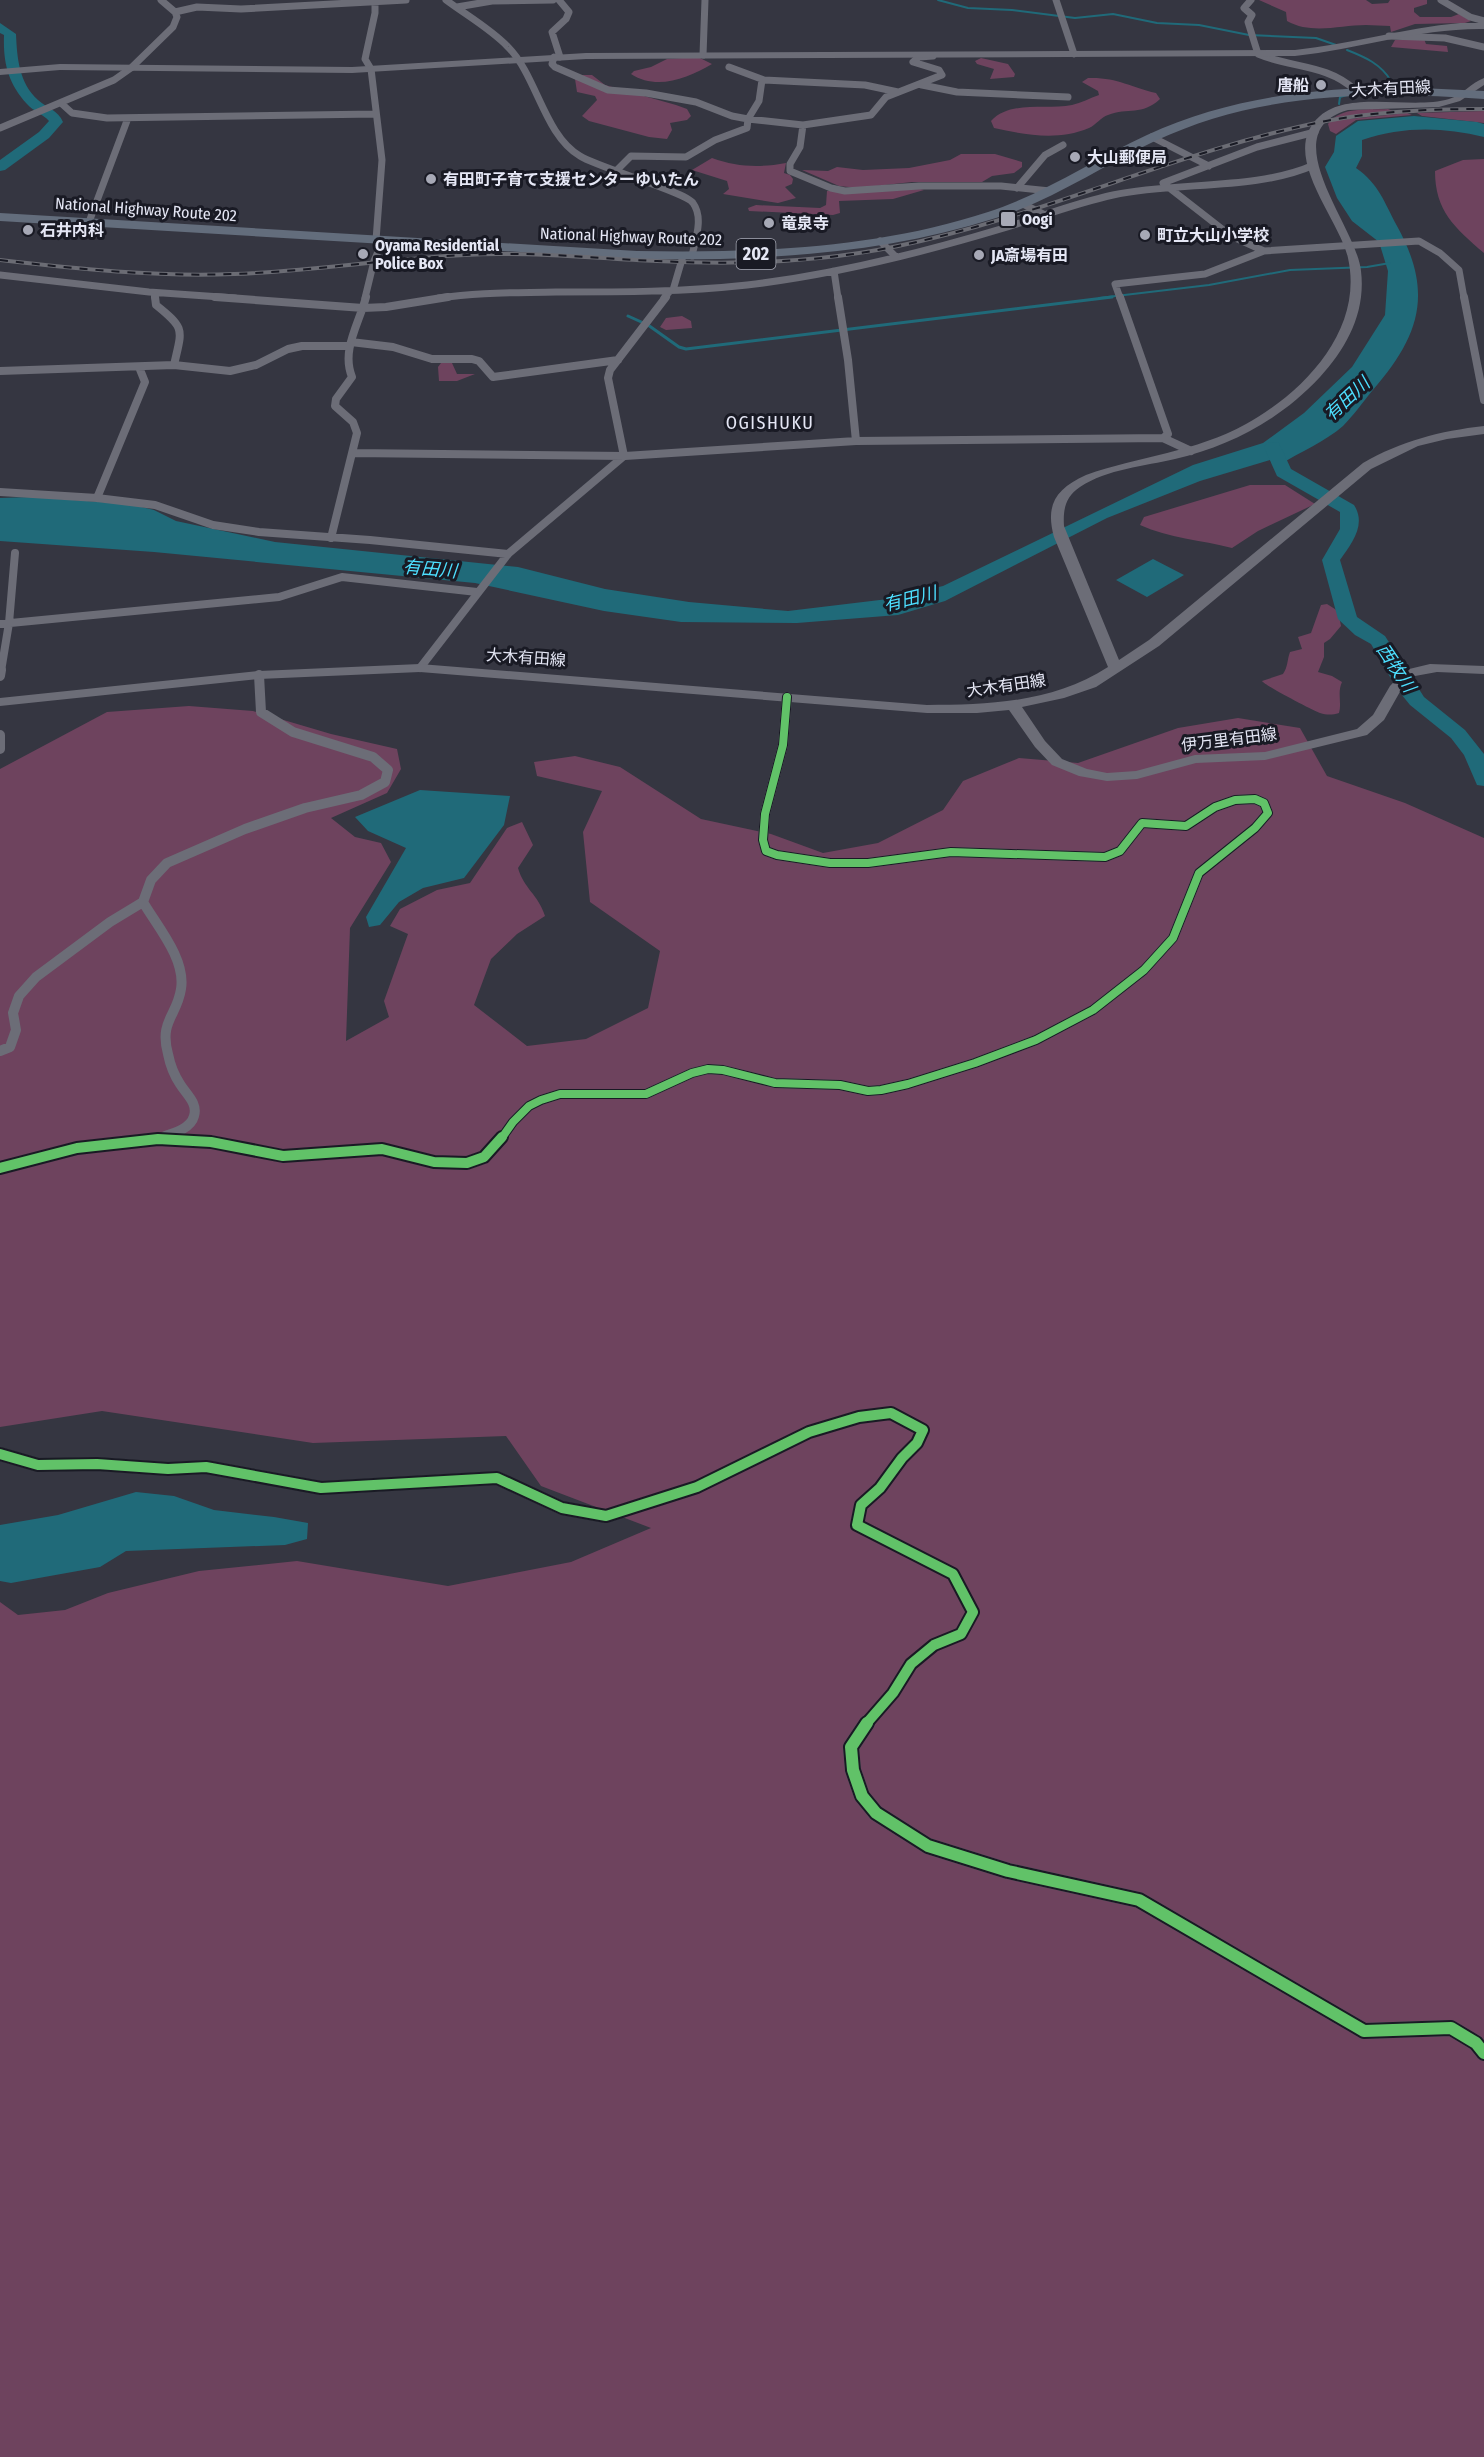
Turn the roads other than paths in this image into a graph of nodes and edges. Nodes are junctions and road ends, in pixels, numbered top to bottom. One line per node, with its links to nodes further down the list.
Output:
1 (161, 0): 13 (street)
2 (406, 0): 10 (street)
3 (446, 0): 12 (street)
4 (553, 0): 12 (street)
5 (559, 0): 22 (street)
6 (705, 0): 21 (street)
7 (1056, 0): 19 (street)
8 (1251, 0): 20 (street)
9 (1441, 0): 14 (street)
10 (375, 2): 11 (street); 26 (street)
11 (283, 3): 13 (street)
12 (457, 7): 23 (street)
13 (175, 12): 25 (street)
14 (1484, 21)
15 (1484, 27): 16 (main road)
16 (1389, 36): 17 (street); 20 (main road)
17 (1484, 47)
18 (951, 54): 19 (main road); 21 (main road); 30 (street)
19 (1074, 54): 20 (main road)
20 (1258, 54): 31 (street)
21 (703, 55): 22 (main road)
22 (557, 57): 23 (main road); 39 (street)
23 (515, 59): 26 (main road); 47 (street)
24 (729, 67): 28 (street)
25 (130, 68): 26 (main road); 27 (main road); 36 (street)
26 (371, 69): 37 (street)
27 (0, 72)
28 (762, 80): 32 (street); 39 (street)
29 (1484, 81): 33 (main road, 大木有田線)
30 (922, 85): 32 (street); 35 (street)
31 (1355, 90): 33 (highway, National Highway Route 202 / 202); 43 (highway, National Highway Route 202 / 202)
32 (898, 92): 40 (street)
33 (1467, 94): 34 (highway, National Highway Route 202 / 202); 42 (main road, 大木有田線)
34 (1484, 95)
35 (1068, 97)
36 (61, 104): 38 (street); 41 (street)
37 (376, 114): 38 (street); 55 (street)
38 (128, 118): 54 (street)
39 (748, 119): 40 (street); 47 (street)
40 (803, 125): 49 (street)
41 (0, 128)
42 (1315, 132): 45 (main road); 46 (street)
43 (1152, 137): 46 (street); 50 (highway, National Highway Route 202 / 202)
44 (1063, 145): 49 (street)
45 (1314, 165): 48 (street); 57 (main road)
46 (1209, 166): 48 (street)
47 (616, 171): 59 (street)
48 (1171, 187): 52 (street); 58 (street)
49 (1017, 188): 50 (street)
50 (1050, 191): 51 (highway, National Highway Route 202 / 202)
51 (1023, 204): 52 (street); 56 (highway, National Highway Route 202 / 202)
52 (1045, 215): 60 (street)
53 (0, 217): 54 (highway, National Highway Route 202 / 202)
54 (90, 222): 55 (highway, National Highway Route 202 / 202)
55 (380, 240): 59 (highway, National Highway Route 202 / 202); 65 (street)
56 (880, 241): 59 (highway, National Highway Route 202 / 202); 60 (street)
57 (1355, 244): 58 (street); 71 (street); 75 (main road)
58 (1264, 250): 73 (street)
59 (688, 256): 63 (street)
60 (896, 257): 61 (street)
61 (834, 271): 63 (street); 74 (street)
62 (0, 275): 64 (street)
63 (672, 291): 65 (street); 67 (street)
64 (154, 293): 65 (street); 68 (street)
65 (363, 308): 66 (street)
66 (350, 344): 67 (street); 68 (street); 76 (street)
67 (618, 360): 77 (street)
68 (174, 365): 69 (street)
69 (140, 367): 70 (street); 79 (street)
70 (0, 371)
71 (1484, 400)
72 (1484, 430): 86 (main road)
73 (1163, 438): 74 (street); 75 (street)
74 (856, 441): 77 (street)
75 (1191, 451): 86 (main road)
76 (353, 453): 77 (street); 80 (street)
77 (624, 456): 82 (street)
78 (0, 492): 79 (street)
79 (97, 498): 80 (street)
80 (331, 538): 82 (street)
81 (15, 553): 84 (street)
82 (507, 555): 83 (street)
83 (477, 591): 84 (street); 85 (street)
84 (4, 624): 89 (street)
85 (420, 668): 88 (main road, 大木有田線); 90 (main road, 大木有田線)
86 (1116, 668): 92 (main road, 大木有田線)
87 (1484, 670): 92 (main road, 伊万里有田線)
88 (260, 675): 91 (main road, 大木有田線); 95 (street)
89 (0, 676)
90 (787, 697): 92 (main road, 大木有田線); 97 (street)
91 (0, 702)
92 (1013, 705)
93 (0, 735): 94 (street)
94 (0, 749)
95 (143, 902): 96 (street); 97 (street)
96 (0, 1051)
97 (155, 1139): 98 (street)
98 (0, 1168)
99 (0, 1454): 100 (street)
100 (1484, 2053)

